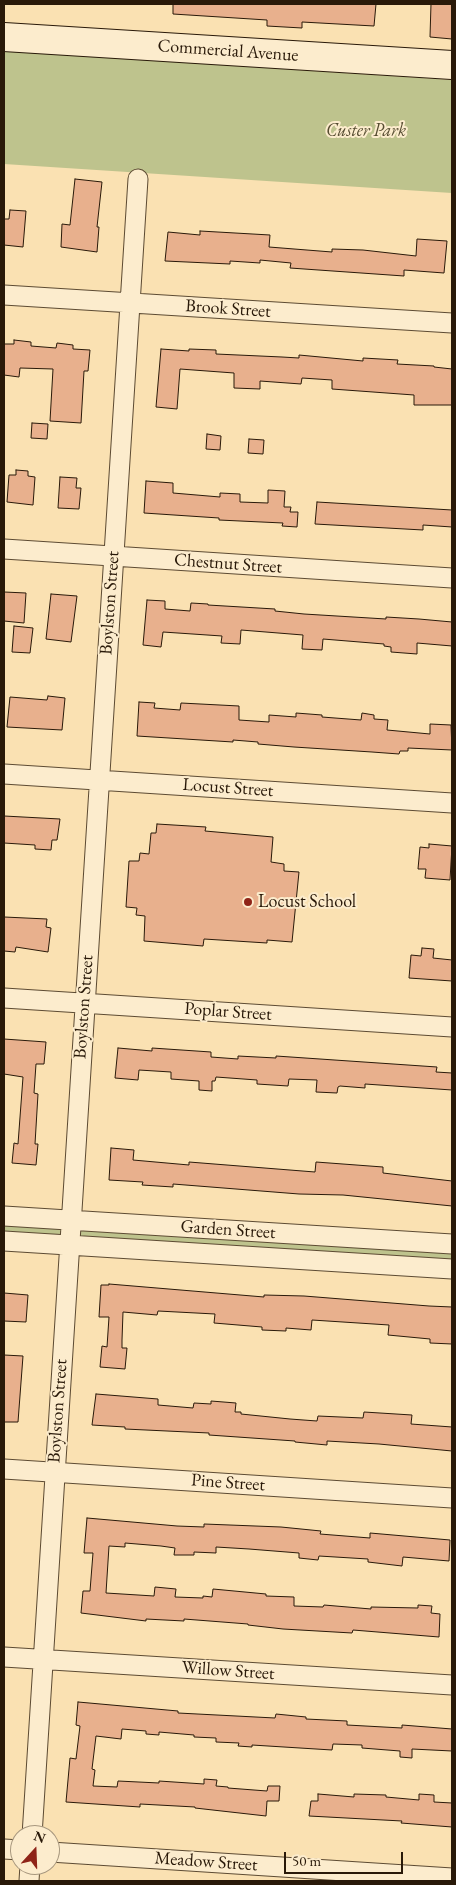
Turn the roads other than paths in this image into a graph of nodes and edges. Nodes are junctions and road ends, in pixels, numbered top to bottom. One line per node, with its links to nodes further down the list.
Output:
1 (4, 37): 2 (street, Commercial Avenue)
2 (452, 66)
3 (138, 178): 5 (street, Boylston Street)
4 (4, 295): 5 (street, Brook Street)
5 (129, 303): 6 (street, Brook Street); 8 (street, Boylston Street)
6 (452, 323)
7 (4, 549): 8 (street, Chestnut Street)
8 (113, 556): 9 (street, Chestnut Street); 11 (street, Boylston Street)
9 (452, 578)
10 (4, 774): 11 (street, Locust Street)
11 (99, 780): 12 (street, Locust Street); 14 (street, Boylston Street)
12 (452, 803)
13 (4, 998): 14 (street, Poplar Street)
14 (84, 1003): 15 (street, Poplar Street); 17 (street, Boylston Street)
15 (452, 1027)
16 (4, 1216): 17 (street, Garden Street)
17 (71, 1220): 18 (street, Garden Street); 21 (street, Boylston Street)
18 (273, 1233): 20 (street, Garden Street); 22 (street)
19 (4, 1241): 21 (street, Garden Street)
20 (452, 1244)
21 (69, 1245): 22 (street, Garden Street); 25 (street, Boylston Street)
22 (274, 1258): 23 (street, Garden Street)
23 (452, 1269)
24 (4, 1469): 25 (street, Pine Street)
25 (54, 1472): 26 (street, Pine Street); 28 (street, Boylston Street)
26 (452, 1498)
27 (4, 1657): 28 (street, Willow Street)
28 (42, 1659): 29 (street, Willow Street); 30 (street, Boylston Street)
29 (452, 1685)
30 (33, 1825)
31 (60, 1853): 32 (street, Meadow Street)
32 (306, 1875): 33 (street, Meadow Street)
33 (452, 1878)

